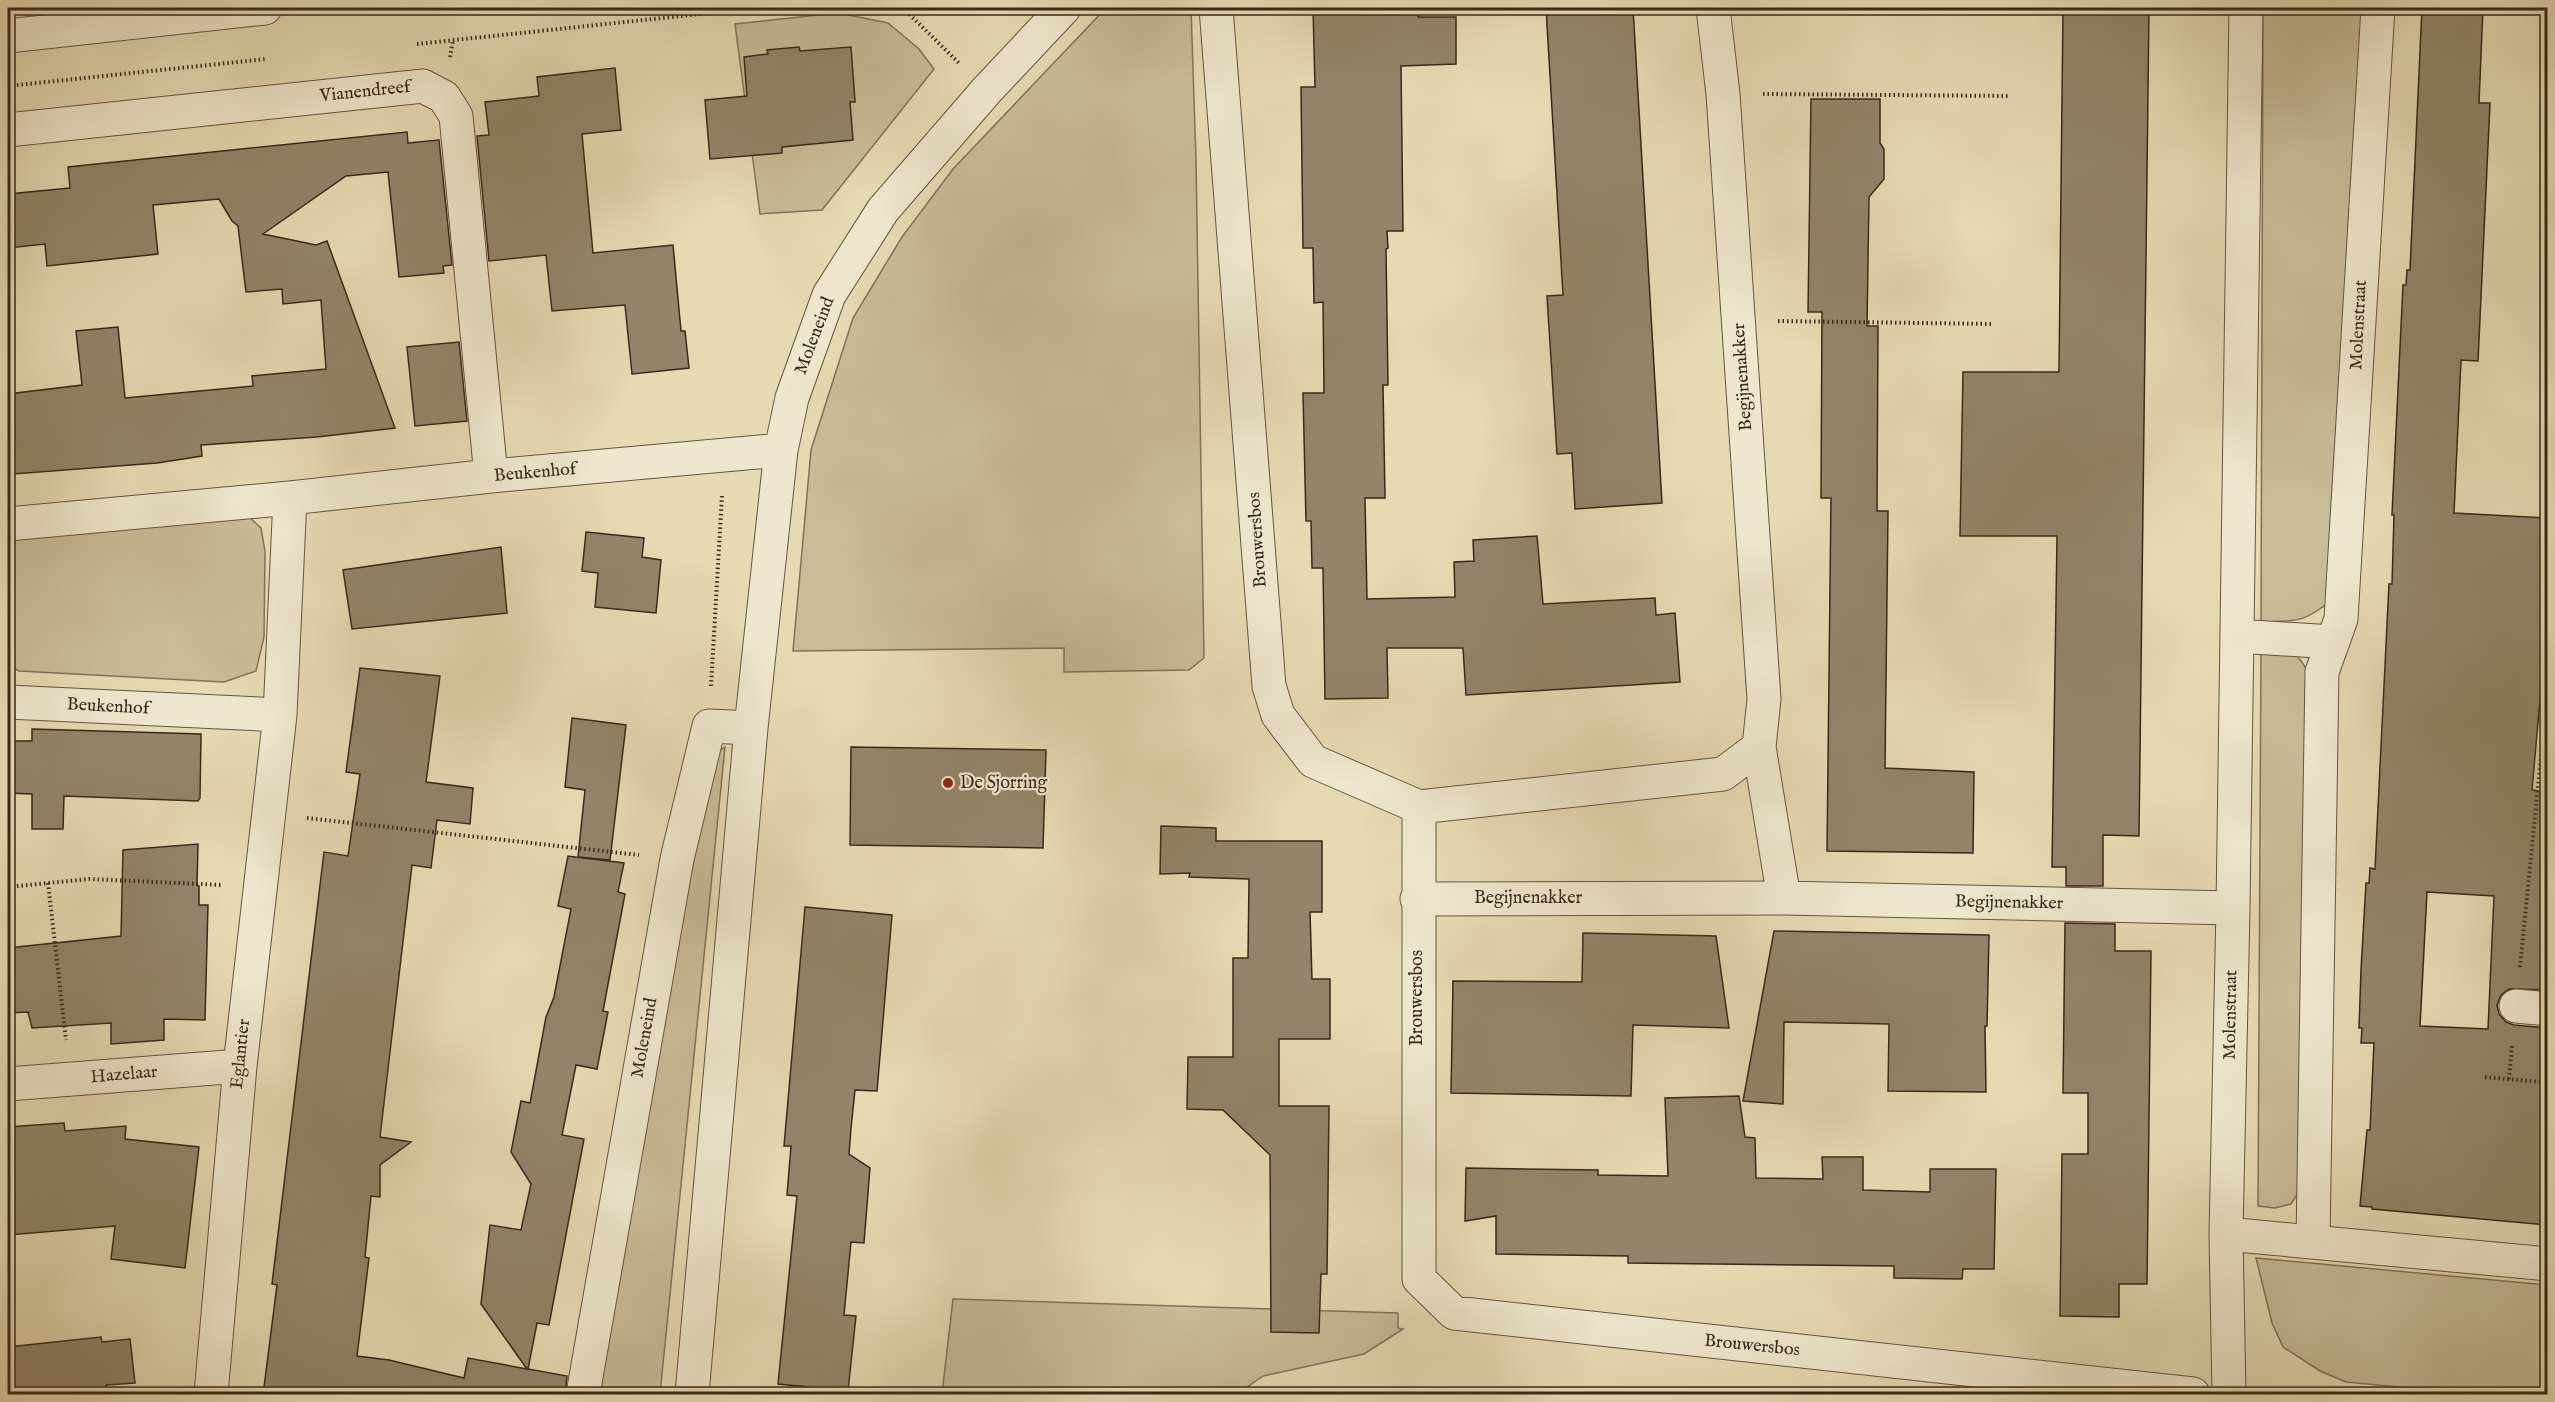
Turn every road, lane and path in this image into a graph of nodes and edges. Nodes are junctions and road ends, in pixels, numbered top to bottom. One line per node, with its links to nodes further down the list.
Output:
1 (265, 8): 8 (street)
2 (903, 8): 9 (path)
3 (1216, 8): 30 (street, Brouwersbos)
4 (1713, 8): 10 (street, Begijnenakker)
5 (2246, 8): 20 (street, Molenstraat)
6 (2378, 8): 21 (street, Molenstraat)
7 (1051, 12): 9 (street, Moleneind)
8 (8, 36)
9 (987, 90): 15 (street, Moleneind)
10 (1723, 94): 11 (path); 13 (street, Begijnenakker)
11 (2010, 96)
12 (8, 130): 17 (street, Vianendreef)
13 (1739, 320): 14 (path); 27 (street, Begijnenakker)
14 (1992, 324)
15 (781, 450): 16 (street, Beukenhof); 26 (street, Moleneind)
16 (724, 456): 17 (street, Beukenhof); 25 (path)
17 (491, 476): 18 (street, Beukenhof)
18 (290, 498): 19 (street, Beukenhof); 24 (street)
19 (8, 524)
20 (2237, 636): 21 (street); 38 (street, Molenstraat)
21 (2333, 642): 47 (street, Molenstraat)
22 (2547, 687): 28 (path)
23 (8, 702): 24 (street, Beukenhof)
24 (280, 715): 31 (street, Eglantier)
25 (709, 726): 26 (street); 32 (street, Moleneind)
26 (751, 728): 51 (street, Moleneind)
27 (1759, 747): 30 (street); 37 (street, Begijnenakker)
28 (2541, 766): 29 (path); 39 (path)
29 (2547, 766)
30 (1419, 807): 36 (street, Brouwersbos)
31 (267, 814): 32 (path); 35 (street, Eglantier)
32 (677, 859): 50 (street, Moleneind)
33 (48, 883): 34 (path); 35 (path); 43 (path)
34 (8, 887)
35 (259, 887): 40 (street, Eglantier)
36 (1417, 898): 37 (street, Begijnenakker); 52 (street, Brouwersbos)
37 (1784, 898): 38 (street, Begijnenakker)
38 (2234, 908): 46 (street, Molenstraat)
39 (2532, 1008): 42 (path)
40 (240, 1066): 43 (street, Hazelaar); 49 (street, Eglantier)
41 (2485, 1077): 42 (path)
42 (2509, 1079): 44 (path)
43 (71, 1080): 45 (street, Hazelaar)
44 (2540, 1082)
45 (8, 1084)
46 (2226, 1234): 47 (street); 53 (street, Molenstraat)
47 (2313, 1242): 48 (street)
48 (2547, 1264)
49 (211, 1395)
50 (583, 1395)
51 (692, 1395)
52 (2193, 1395)
53 (2229, 1395)

